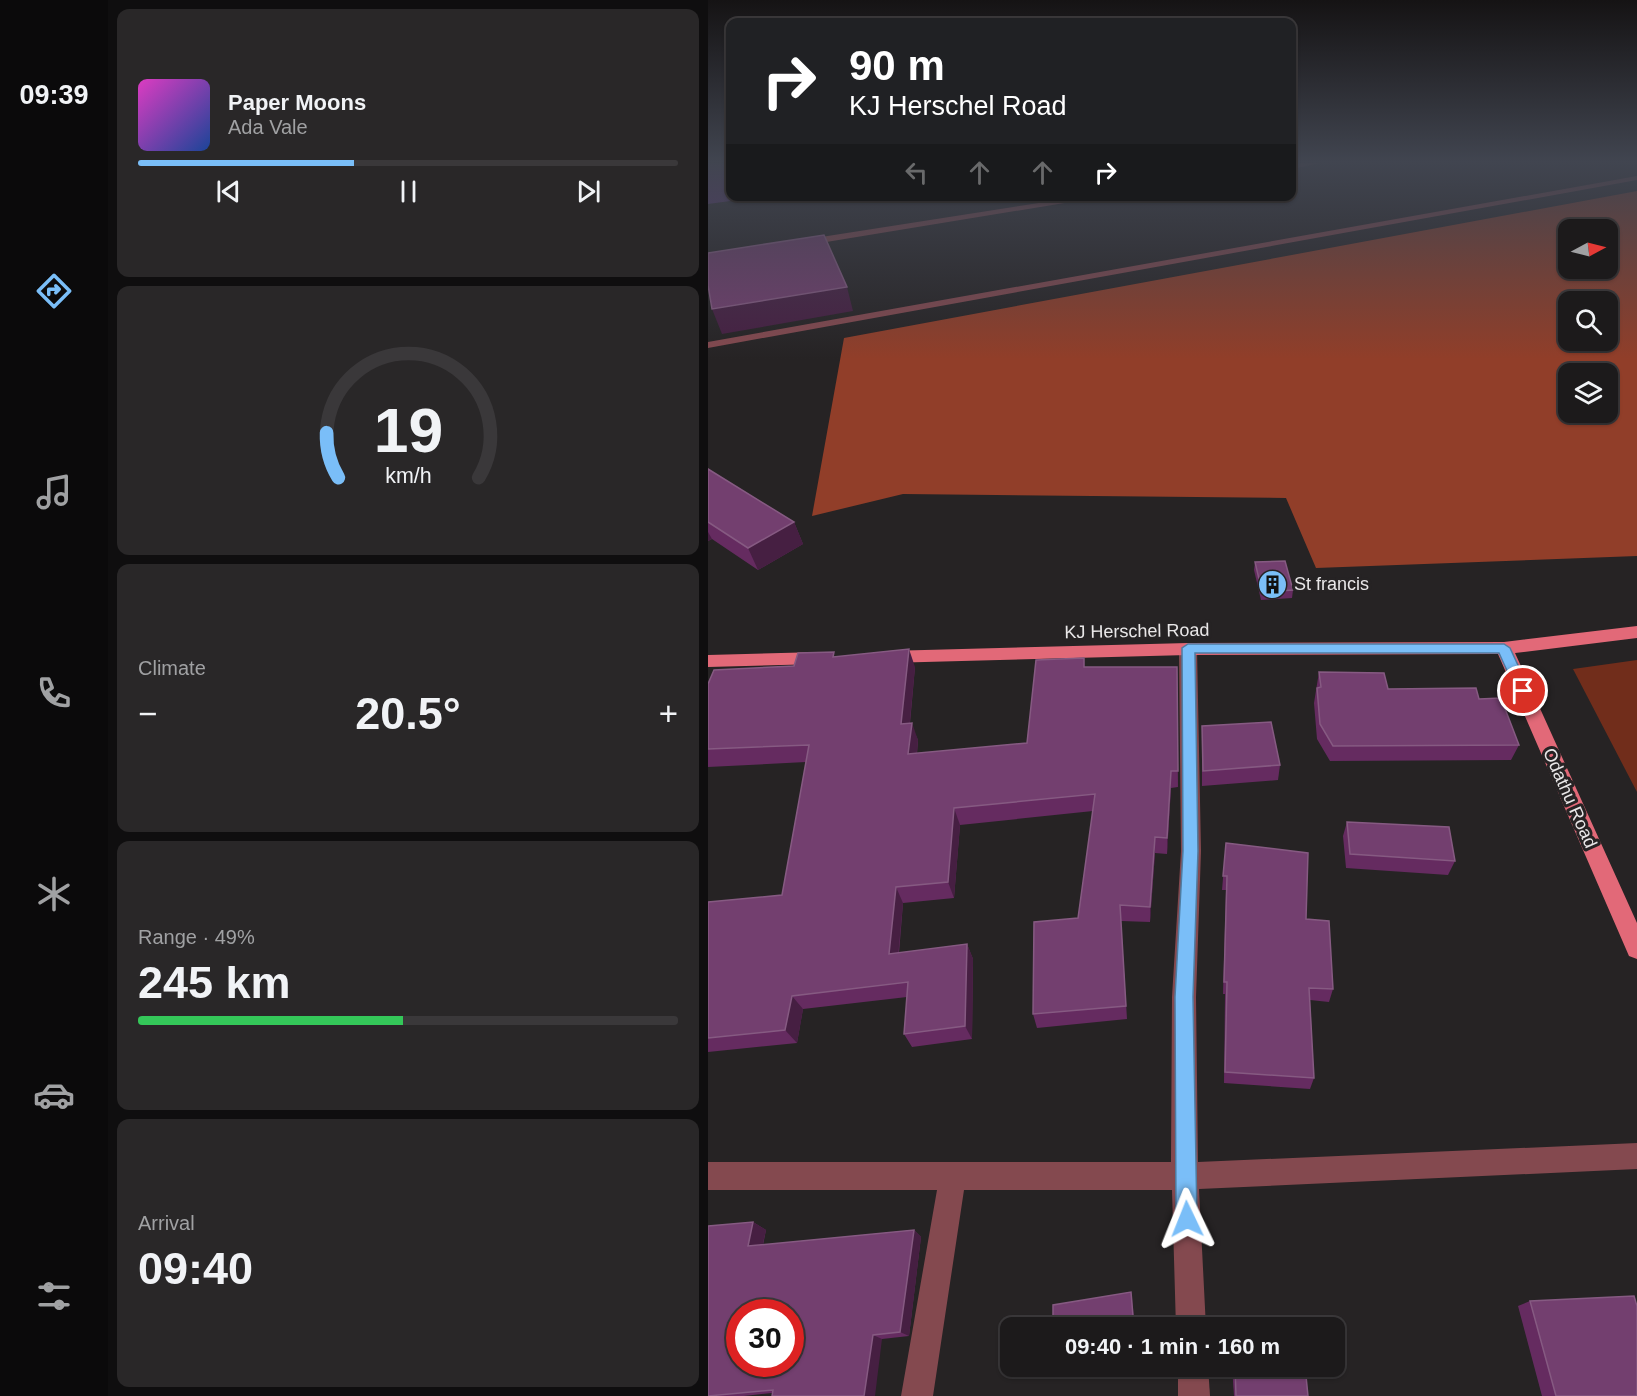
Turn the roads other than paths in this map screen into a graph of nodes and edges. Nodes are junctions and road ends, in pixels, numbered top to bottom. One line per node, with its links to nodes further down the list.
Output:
1 (898, 228): 3 (street)
2 (1354, 228): 4 (street)
3 (797, 244)
4 (708, 345)
5 (1637, 632): 7 (main road, KJ Herschel Road)
6 (1188, 648): 7 (main road, KJ Herschel Road); 8 (main road, KJ Herschel Road); 15 (street)
7 (1504, 648): 11 (main road, Odathu Road)
8 (867, 657)
9 (832, 658): 10 (main road)
10 (708, 661)
11 (1637, 948)
12 (1637, 1156): 15 (street)
13 (708, 1176): 14 (street)
14 (953, 1176): 15 (street); 18 (street)
15 (1185, 1176): 16 (street)
16 (1191, 1317)
17 (1193, 1377): 19 (street)
18 (917, 1396)
19 (1194, 1396)

